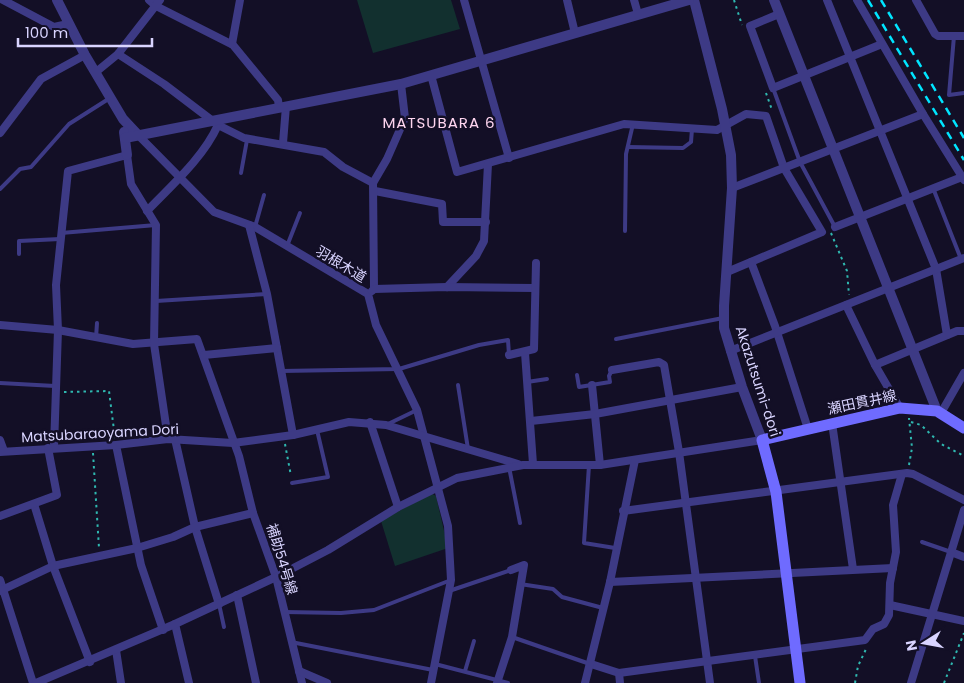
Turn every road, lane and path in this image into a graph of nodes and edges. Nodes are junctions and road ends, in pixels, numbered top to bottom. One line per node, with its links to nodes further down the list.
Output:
1 (3, 0): 17 (street)
2 (57, 0): 17 (street)
3 (149, 0): 14 (street)
4 (240, 0): 21 (street)
5 (464, 0): 26 (street)
6 (567, 0): 18 (street)
7 (634, 0): 15 (street)
8 (689, 0): 15 (street)
9 (694, 0): 39 (street, Akazutsumi-dori)
10 (774, 0): 16 (street)
11 (827, 0): 25 (street)
12 (857, 0): 22 (street)
13 (916, 0): 19 (street)
14 (158, 3): 21 (street); 23 (street)
15 (638, 14): 18 (street)
16 (779, 14): 29 (street); 31 (street)
17 (68, 24): 24 (street)
18 (575, 33): 26 (street)
19 (954, 36): 20 (street); 32 (lane)
20 (964, 36)
21 (232, 44): 34 (street)
22 (882, 44): 25 (street); 35 (street)
23 (118, 54): 27 (street); 37 (street)
24 (85, 55): 27 (street); 42 (street)
25 (850, 57): 29 (street); 41 (street)
26 (481, 60): 28 (street); 50 (street)
27 (96, 72): 33 (street)
28 (431, 75): 30 (street); 52 (street)
29 (804, 75): 31 (street); 48 (street)
30 (401, 84): 34 (street); 57 (street)
31 (773, 88): 51 (lane)
32 (964, 93)
33 (110, 98): 36 (street); 60 (lane)
34 (283, 106): 37 (street); 46 (street)
35 (922, 114): 41 (street); 56 (street)
36 (122, 119): 43 (street); 44 (street)
37 (215, 122): 43 (street); 45 (street); 55 (street)
38 (633, 124): 40 (street); 47 (lane); 50 (street)
39 (726, 126): 40 (street); 53 (street); 58 (street, Akazutsumi-dori)
40 (692, 128): 47 (lane)
41 (879, 130): 48 (street); 62 (street)
42 (0, 133)
43 (138, 135): 44 (street); 55 (street, 羽根木道)
44 (125, 138): 49 (street)
45 (248, 140): 46 (street); 54 (lane)
46 (283, 143): 57 (street)
47 (628, 147): 70 (lane)
48 (833, 149): 51 (street); 65 (street)
49 (127, 155): 63 (street); 71 (street)
50 (509, 158): 52 (street)
51 (800, 162): 53 (street); 69 (lane)
52 (488, 164): 66 (street)
53 (784, 168): 58 (street); 75 (street)
54 (241, 173)
55 (179, 178): 63 (street); 68 (street, 羽根木道)
56 (963, 178): 59 (street)
57 (374, 187): 66 (street); 82 (street)
58 (732, 188): 78 (street, Akazutsumi-dori)
59 (933, 188): 62 (street); 74 (lane)
60 (0, 189)
61 (264, 195): 68 (lane)
62 (907, 198): 65 (street); 77 (street)
63 (147, 210): 67 (street)
64 (300, 213): 72 (lane)
65 (860, 217): 69 (street); 81 (street)
66 (486, 222): 79 (street)
67 (156, 225): 71 (lane); 84 (street)
68 (252, 226): 72 (street, 羽根木道); 83 (street)
69 (835, 227)
70 (625, 232)
71 (61, 236): 73 (lane); 89 (street)
72 (287, 246): 82 (street, 羽根木道)
73 (19, 254)
74 (963, 259): 77 (street)
75 (751, 262): 78 (street); 91 (street)
76 (536, 263): 80 (street)
77 (936, 269): 81 (street); 92 (street)
78 (727, 272): 86 (street, Akazutsumi-dori)
79 (447, 287): 80 (street); 82 (street)
80 (535, 288): 99 (street)
81 (888, 288): 85 (street); 97 (street)
82 (371, 292): 103 (street, 羽根木道)
83 (267, 294): 84 (lane); 96 (street)
84 (156, 301): 95 (street)
85 (846, 305): 91 (street); 102 (street)
86 (723, 318): 94 (lane); 98 (street, Akazutsumi-dori)
87 (97, 323): 93 (lane)
88 (0, 325): 89 (street)
89 (58, 330): 93 (street); 114 (street)
90 (964, 331): 92 (street)
91 (777, 333): 98 (street); 126 (street)
92 (947, 335): 97 (street)
93 (96, 338): 95 (street)
94 (616, 339)
95 (154, 344): 100 (street); 131 (street)
96 (277, 348): 100 (street); 105 (street)
97 (912, 349): 102 (street); 118 (street)
98 (730, 351): 113 (street, Akazutsumi-dori)
99 (525, 352): 101 (street); 109 (street)
100 (204, 355): 134 (street, 補助54号線)
101 (510, 355): 103 (lane)
102 (875, 365): 116 (street)
103 (399, 369): 105 (lane); 117 (street, 羽根木道)
104 (612, 370): 111 (lane); 115 (street)
105 (281, 371): 128 (street)
106 (964, 373): 118 (street)
107 (577, 375): 111 (lane)
108 (548, 379): 109 (lane)
109 (527, 382): 120 (street)
110 (0, 383): 114 (lane)
111 (592, 385): 119 (street)
112 (458, 386): 138 (lane)
113 (742, 387): 115 (street); 133 (street, Akazutsumi-dori)
114 (56, 389): 135 (path); 137 (street)
115 (669, 400): 119 (street); 140 (street)
116 (900, 408): 118 (main road, 瀬田貫井線); 123 (main road, 瀬田貫井線)
117 (417, 410): 124 (lane); 130 (street, 羽根木道)
118 (939, 412): 125 (main road, 瀬田貫井線)
119 (595, 414): 120 (street); 144 (street)
120 (531, 421): 143 (street)
121 (370, 422): 124 (street, Matsubaraoyama Dori); 127 (street, Matsubaraoyama Dori); 156 (street)
122 (911, 422): 141 (path)
123 (832, 423): 126 (main road, 瀬田貫井線); 149 (street)
124 (386, 425): 130 (street, Matsubaraoyama Dori)
125 (964, 428)
126 (808, 429): 133 (main road, 瀬田貫井線)
127 (317, 430): 128 (street, Matsubaraoyama Dori); 150 (lane)
128 (293, 435): 129 (street, Matsubaraoyama Dori)
129 (283, 436): 134 (street, Matsubaraoyama Dori); 150 (path)
130 (425, 437): 138 (street, Matsubaraoyama Dori); 151 (street, 羽根木道)
131 (171, 439): 134 (street, Matsubaraoyama Dori); 135 (street, Matsubaraoyama Dori); 162 (street)
132 (0, 440): 139 (street)
133 (762, 440): 140 (street); 152 (main road, Akazutsumi-dori)
134 (233, 443): 159 (street, 補助54号線)
135 (116, 445): 136 (street, Matsubaraoyama Dori); 164 (street)
136 (92, 446): 137 (street, Matsubaraoyama Dori); 167 (path)
137 (51, 448): 139 (street, Matsubaraoyama Dori); 155 (street)
138 (468, 449): 145 (street, Matsubaraoyama Dori)
139 (2, 451)
140 (679, 452): 142 (street); 154 (street)
141 (964, 456)
142 (635, 460): 144 (street); 158 (street)
143 (533, 464): 145 (street); 146 (street)
144 (600, 464): 146 (street)
145 (523, 465): 147 (street)
146 (589, 466): 165 (lane)
147 (509, 467): 151 (street); 161 (lane)
148 (902, 474): 149 (street); 153 (street); 170 (street)
149 (841, 482): 152 (street); 171 (street)
150 (292, 483)
151 (439, 485): 156 (street); 177 (street, 羽根木道)
152 (776, 492): 154 (street); 173 (main road, Akazutsumi-dori)
153 (964, 500)
154 (686, 503): 158 (street); 175 (street)
155 (34, 504): 160 (street); 169 (street)
156 (398, 507): 174 (street)
157 (964, 510): 166 (street)
158 (623, 511): 165 (street)
159 (253, 513): 162 (street); 174 (street, 補助54号線)
160 (0, 516)
161 (520, 523)
162 (195, 526): 164 (street); 183 (street)
163 (922, 542): 166 (lane)
164 (138, 548): 167 (street); 191 (street)
165 (615, 548): 178 (street)
166 (951, 552): 168 (street); 187 (street)
167 (100, 556): 169 (street)
168 (964, 557)
169 (53, 566): 180 (street); 200 (street)
170 (893, 568): 171 (street); 184 (street)
171 (853, 569): 173 (street)
172 (511, 570): 179 (street); 181 (lane)
173 (787, 574): 175 (street); 197 (main road, Akazutsumi-dori)
174 (276, 577): 182 (street); 186 (street, 補助54号線)
175 (696, 578): 178 (street); 199 (street)
176 (0, 580): 180 (street)
177 (451, 580): 181 (street, 羽根木道); 186 (lane)
178 (610, 582): 185 (street)
179 (520, 584): 185 (lane); 193 (street)
180 (2, 590): 207 (street)
181 (449, 591): 202 (street, 羽根木道)
182 (237, 595): 183 (street); 210 (street)
183 (219, 604): 189 (street); 190 (lane)
184 (890, 605): 187 (street); 197 (street)
185 (604, 608): 201 (street)
186 (284, 612): 195 (street, 補助54号線)
187 (934, 613): 188 (street); 220 (street)
188 (964, 621)
189 (175, 624): 191 (street); 209 (street)
190 (224, 626)
191 (163, 630): 196 (street)
192 (964, 633): 221 (path)
193 (512, 636): 201 (lane); 206 (street)
194 (474, 641): 203 (lane)
195 (291, 642): 202 (lane); 204 (street, 補助54号線)
196 (116, 650): 200 (street); 208 (street)
197 (796, 650): 198 (street); 219 (main road, Akazutsumi-dori)
198 (755, 655): 199 (street); 218 (lane)
199 (707, 661): 205 (street); 217 (street)
200 (90, 662): 207 (street)
201 (591, 664): 205 (street); 215 (street)
202 (434, 667): 203 (lane); 213 (street, 羽根木道)
203 (465, 671): 206 (lane)
204 (299, 672): 211 (street, 補助54号線); 212 (street)
205 (619, 673): 216 (street)
206 (498, 681): 214 (lane)
207 (35, 683)
208 (121, 683)
209 (189, 683)
210 (256, 683)
211 (302, 683)
212 (327, 683)
213 (431, 683)
214 (508, 683)
215 (585, 683)
216 (620, 683)
217 (710, 683)
218 (759, 683)
219 (800, 683)
220 (911, 683)
221 (944, 683)

